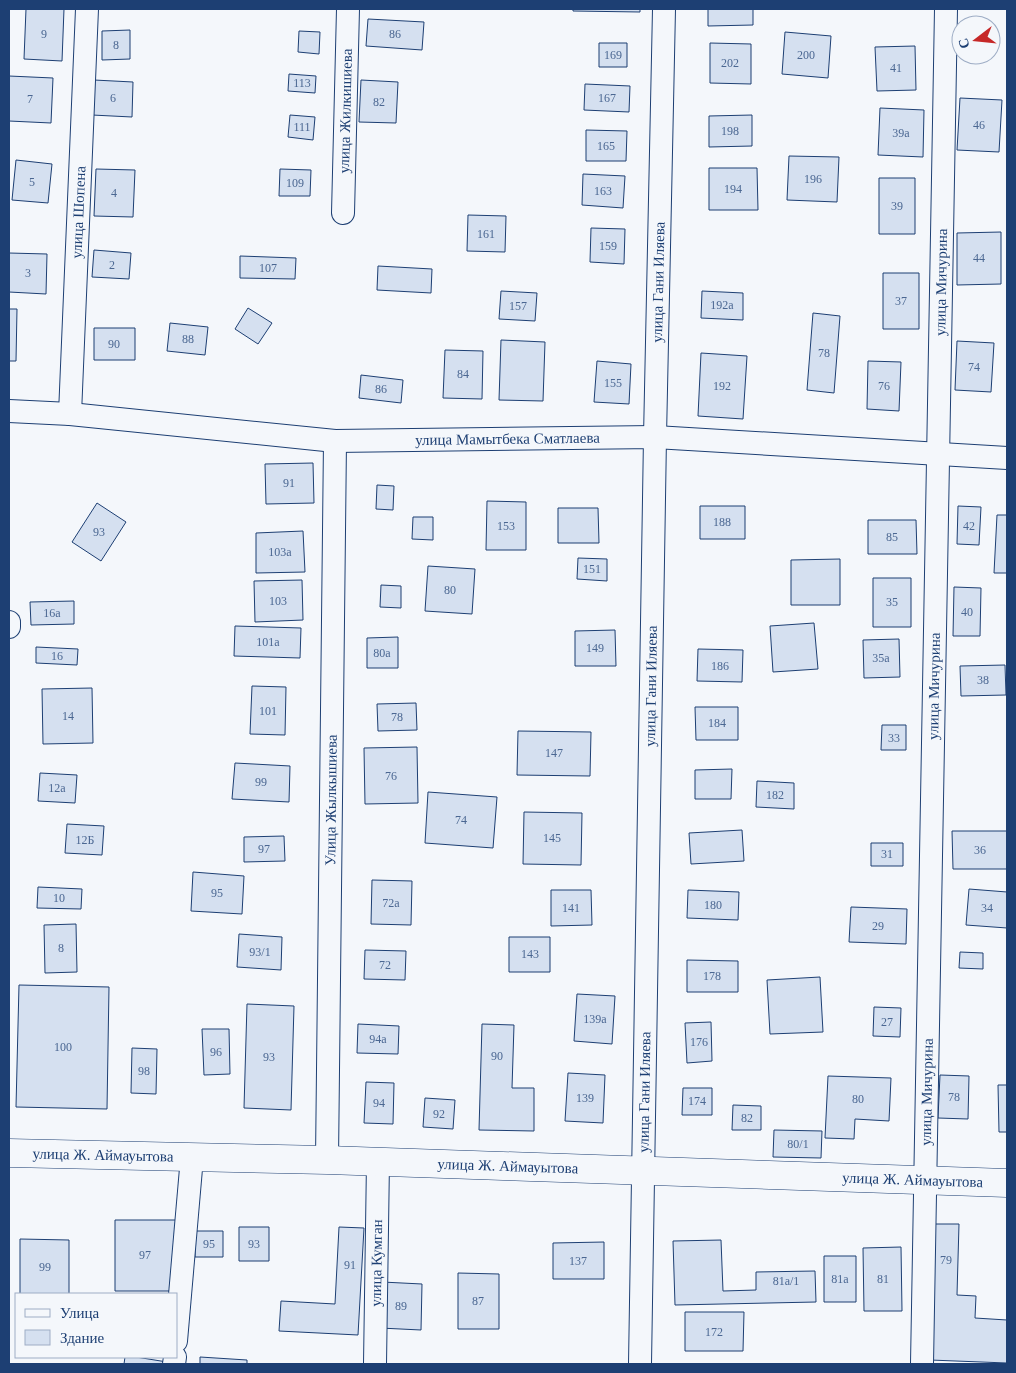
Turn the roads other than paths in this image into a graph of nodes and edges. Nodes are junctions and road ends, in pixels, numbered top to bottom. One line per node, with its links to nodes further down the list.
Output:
1 (87, 9): 7 (street, улица Шопена)
2 (348, 9): 5 (street, улица Жилкишиева)
3 (664, 9): 8 (street, улица Гани Иляева)
4 (946, 9): 10 (street, улица Мичурина)
5 (343, 213)
6 (9, 411): 7 (street, улица Мамытбека Сматлаева)
7 (70, 414): 9 (street, улица Мамытбека Сматлаева)
8 (655, 437): 9 (street, улица Мамытбека Сматлаева); 10 (street, улица Мамытбека Сматлаева); 18 (street, улица Гани Иляева)
9 (335, 441): 16 (street, Улица Жылкышиева)
10 (938, 455): 11 (street, улица Мамытбека Сматлаева); 19 (street, улица Мичурина)
11 (1007, 458)
12 (9, 622): 13 (street)
13 (9, 627)
14 (9, 1152): 15 (street, улица Ж. Аймауытова)
15 (192, 1157): 16 (street, улица Ж. Аймауытова); 21 (street)
16 (327, 1160): 17 (street, улица Ж. Аймауытова)
17 (378, 1161): 18 (street, улица Ж. Аймауытова); 22 (street, улица Кумган)
18 (642, 1171): 19 (street, улица Ж. Аймауытова); 23 (street, улица Гани Иляева)
19 (925, 1180): 20 (street, улица Ж. Аймауытова); 24 (street, улица Мичурина)
20 (1007, 1182)
21 (178, 1318)
22 (375, 1364)
23 (640, 1364)
24 (922, 1364)

